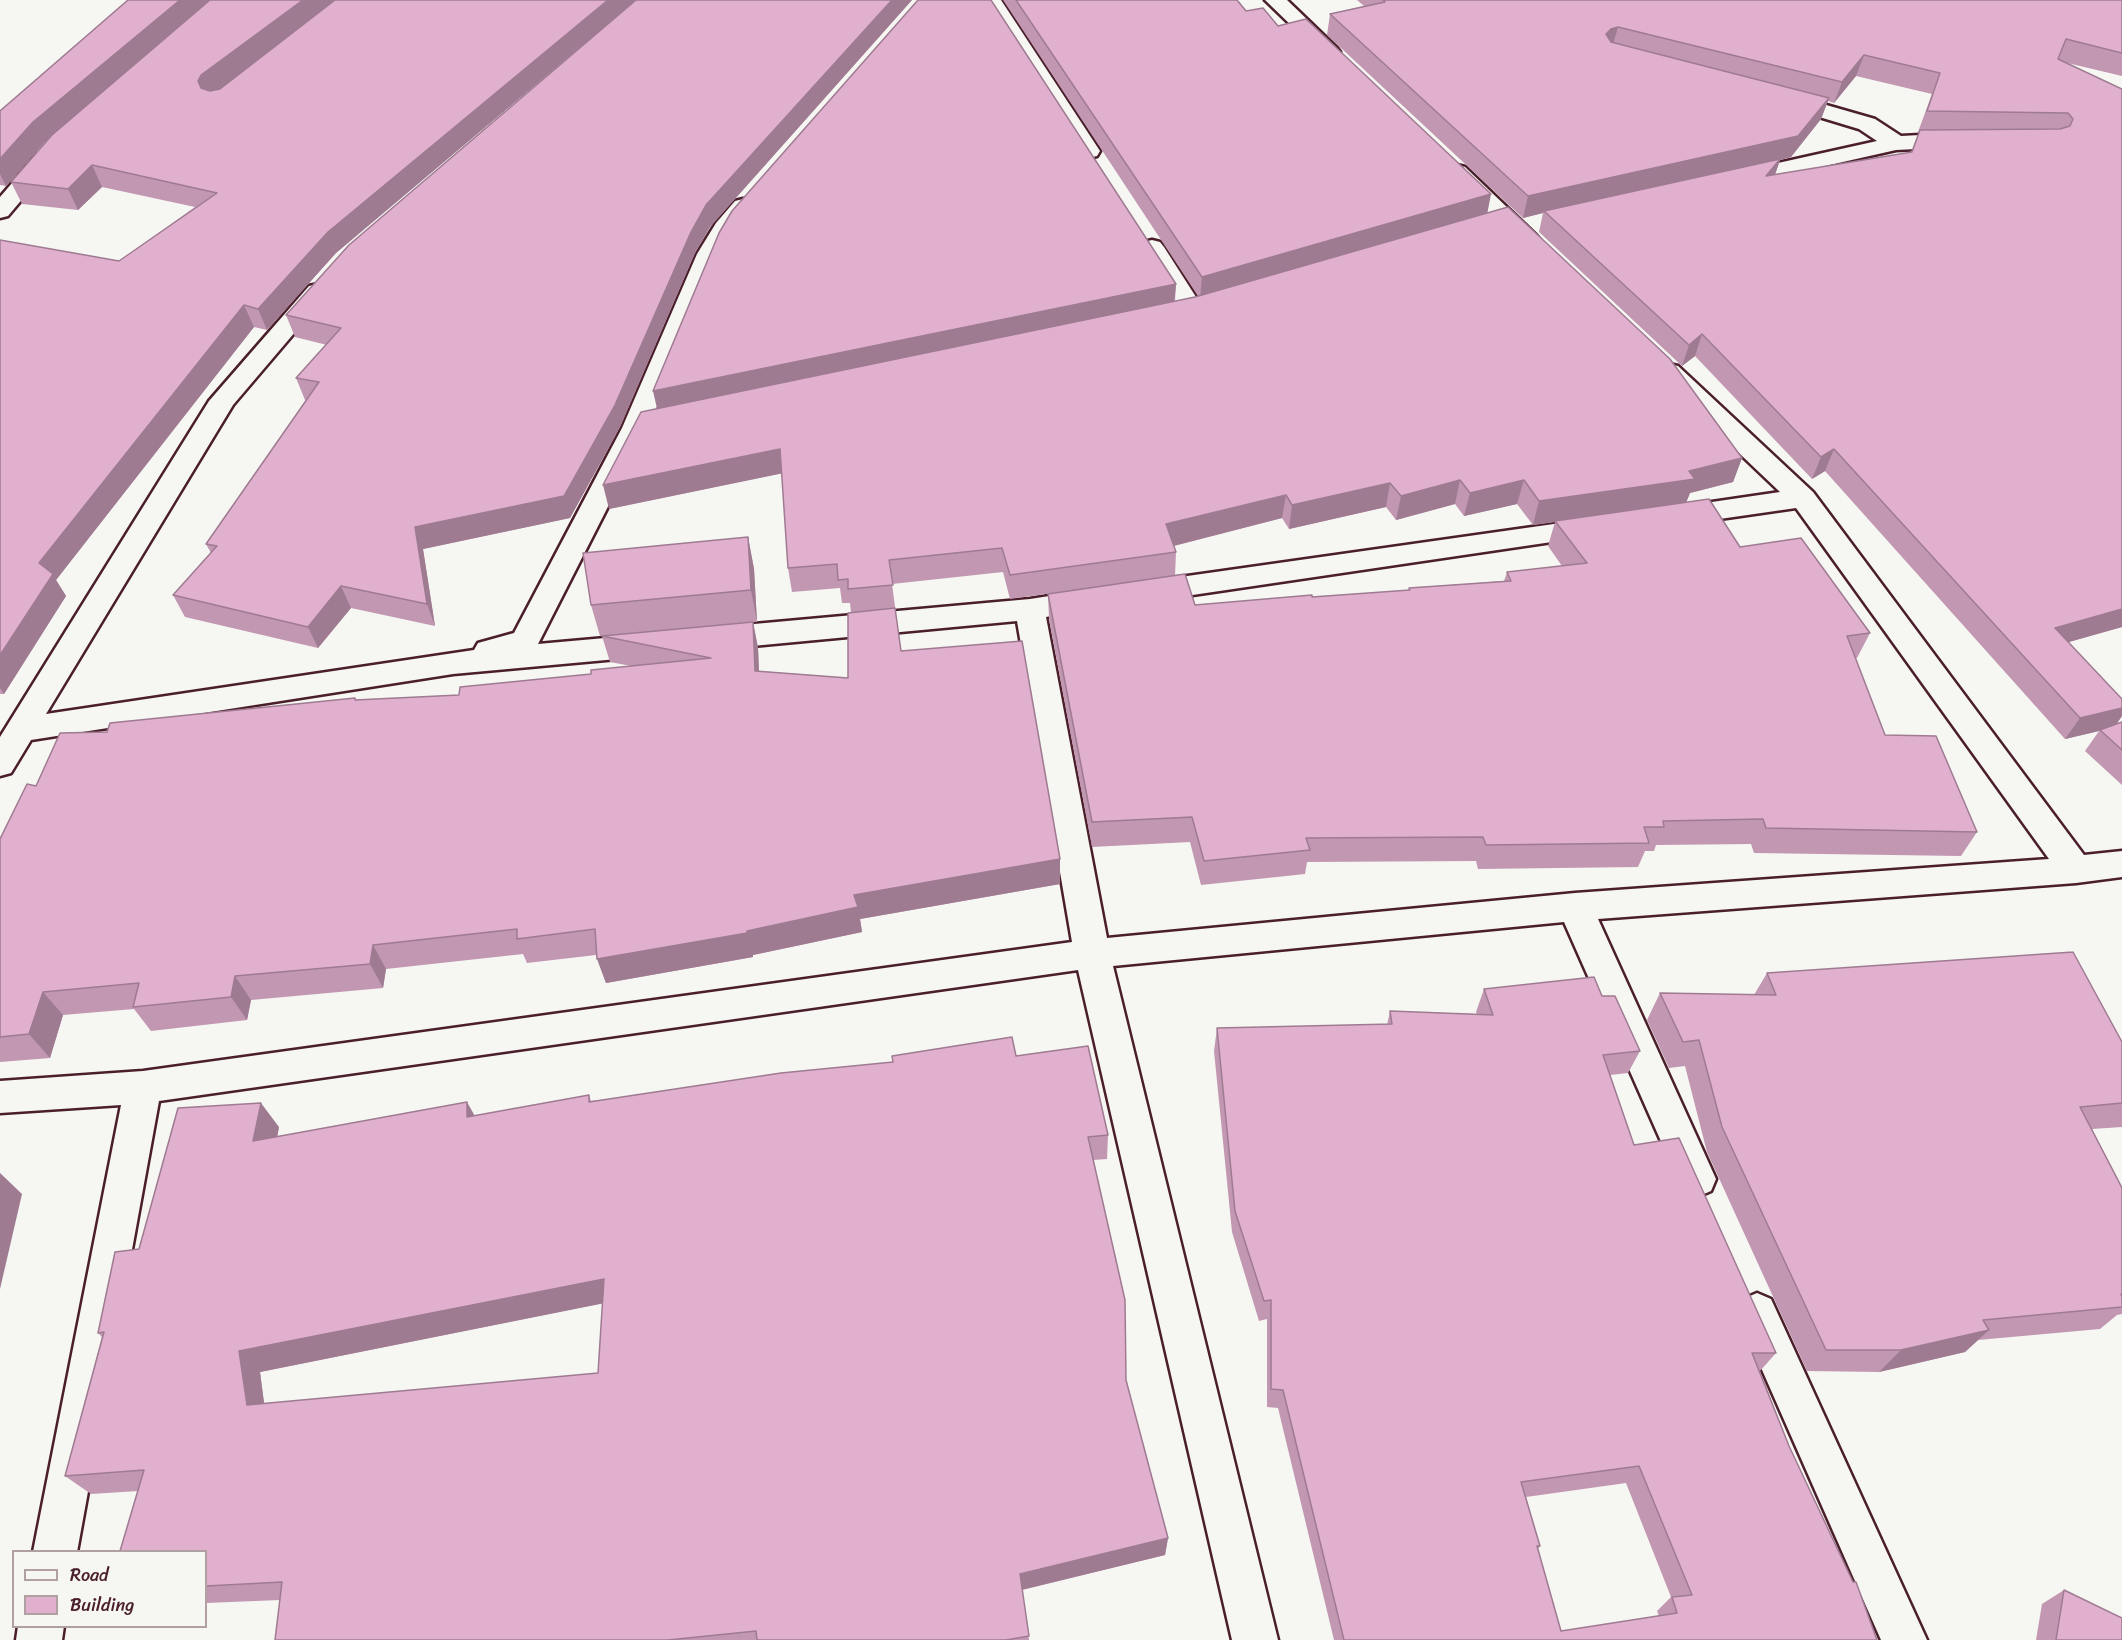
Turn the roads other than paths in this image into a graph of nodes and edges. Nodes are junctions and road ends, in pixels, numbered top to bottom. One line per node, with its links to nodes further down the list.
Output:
1 (991, 0): 9 (street)
2 (1275, 0): 3 (street)
3 (1343, 65)
4 (1762, 93): 7 (street)
5 (1983, 140): 7 (street)
6 (61, 143): 12 (street)
7 (1896, 143): 10 (street)
8 (1438, 154): 14 (street)
9 (1102, 171)
10 (1712, 184)
11 (754, 193): 20 (street)
12 (0, 211)
13 (1141, 231): 16 (street)
14 (1548, 258)
15 (330, 278): 21 (street)
16 (1193, 310)
17 (1650, 354): 18 (street)
18 (1803, 498): 19 (street); 24 (street)
19 (1030, 609): 20 (street); 26 (street)
20 (453, 663): 21 (street)
21 (21, 730): 22 (street)
22 (0, 764)
23 (2122, 864): 24 (street)
24 (2076, 870): 25 (street)
25 (1575, 907): 26 (street); 29 (street)
26 (1092, 954): 27 (street); 32 (street)
27 (143, 1087): 28 (street); 31 (street)
28 (0, 1097)
29 (1712, 1213)
30 (1742, 1279): 33 (street)
31 (55, 1550)
32 (1255, 1640)
33 (1904, 1640)

